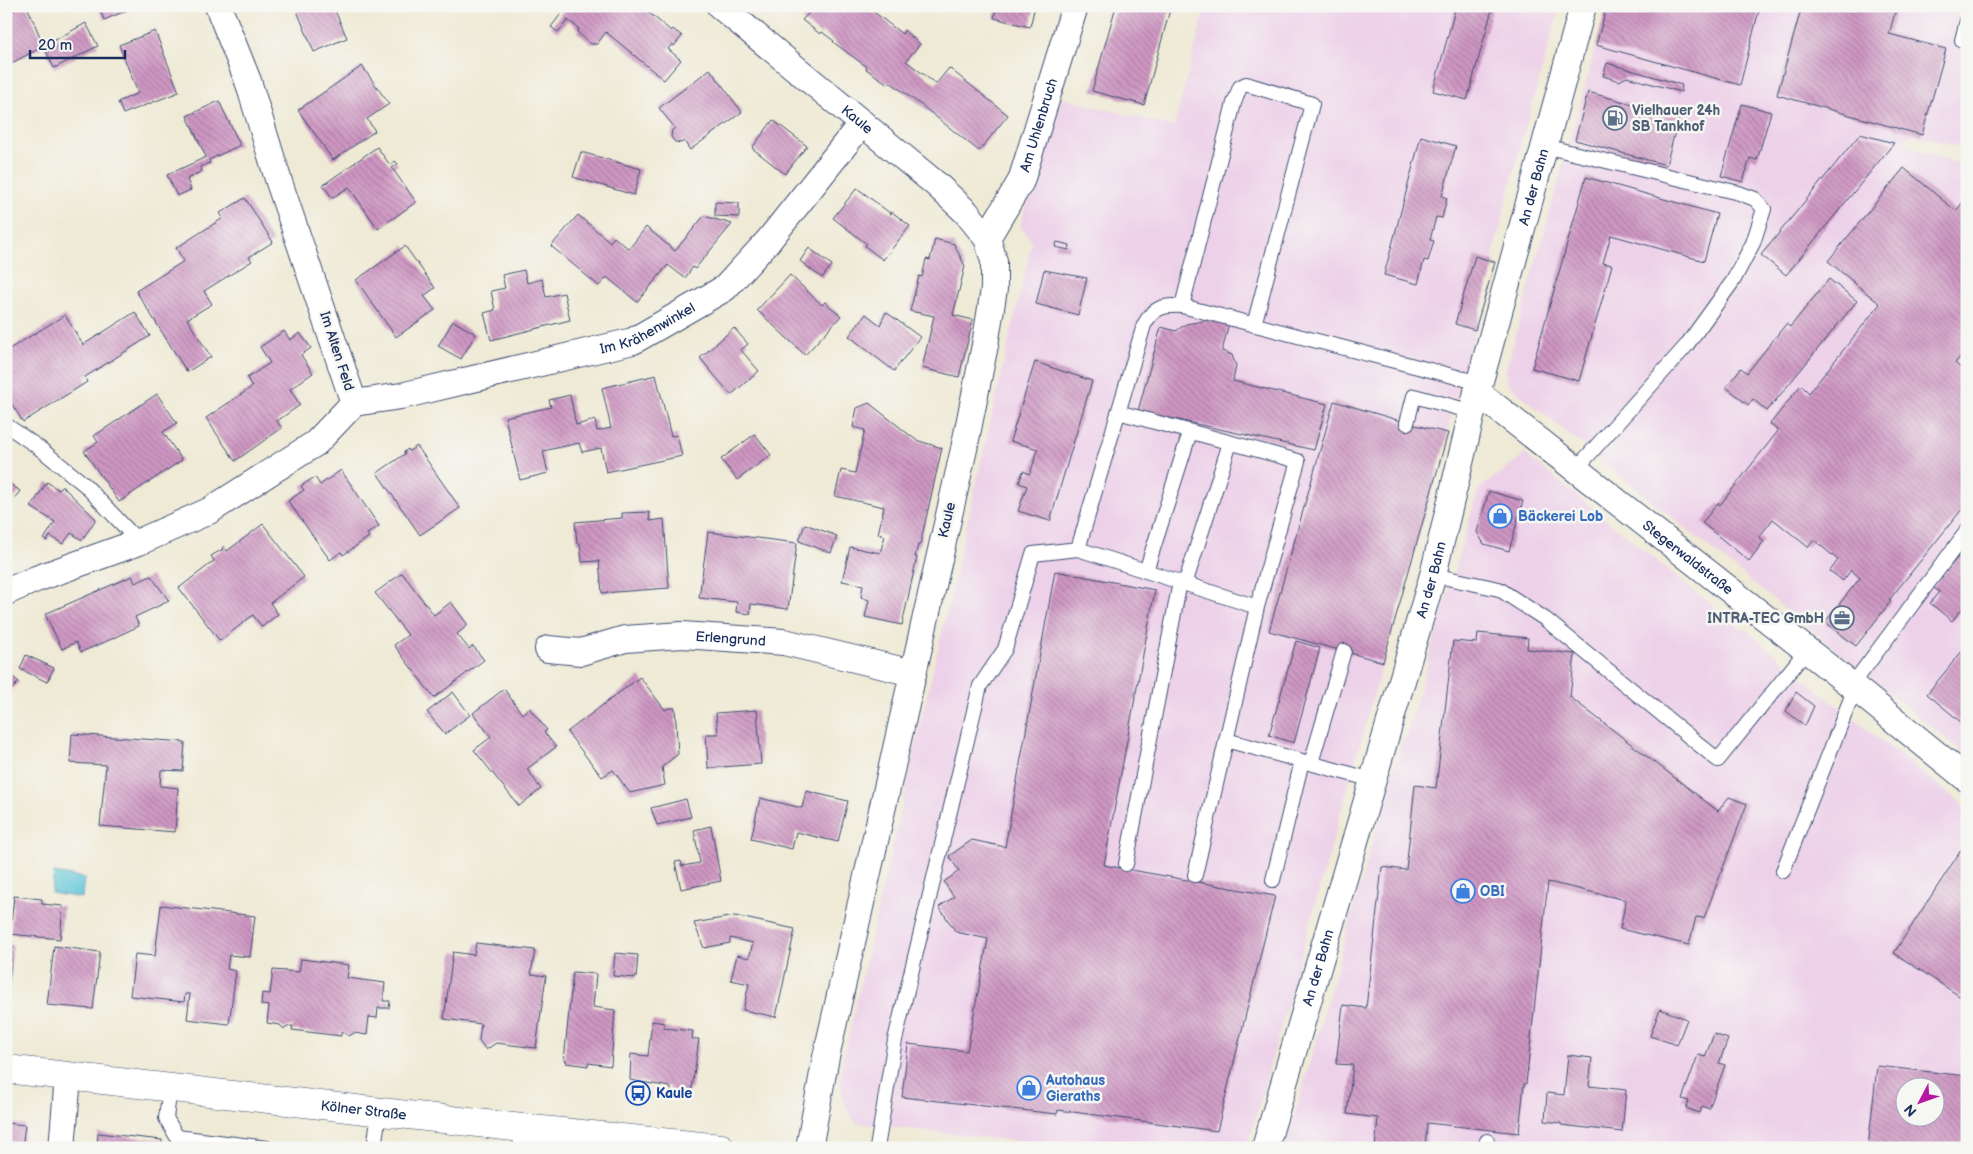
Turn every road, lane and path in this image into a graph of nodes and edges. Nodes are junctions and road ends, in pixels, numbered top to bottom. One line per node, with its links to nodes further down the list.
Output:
1 (218, 6): 13 (street, Im Alten Feld)
2 (720, 6): 7 (street, Kaule)
3 (1074, 6): 9 (street, Am Uhlenbruch)
4 (1583, 6): 8 (street, An der Bahn)
5 (1967, 21): 6 (lane)
6 (1962, 40)
7 (862, 123): 9 (street, Kaule); 13 (street, Im Krähenwinkel)
8 (1544, 146): 12 (street, An der Bahn); 19 (lane)
9 (987, 238): 31 (street, Kaule)
10 (1182, 306): 11 (lane); 11 (lane); 14 (lane)
11 (1254, 325): 12 (lane)
12 (1477, 396): 15 (lane); 19 (street, Stegerwaldstraße); 24 (street, An der Bahn)
13 (354, 403): 21 (street, Im Alten Feld)
14 (1118, 412): 17 (lane); 22 (lane)
15 (1407, 423)
16 (6, 425): 21 (lane)
17 (1190, 432): 18 (lane); 23 (lane)
18 (1230, 443): 25 (lane); 27 (lane)
19 (1576, 469): 29 (street, Stegerwaldstraße)
20 (1967, 531): 32 (lane)
21 (139, 542): 26 (street, Im Alten Feld)
22 (1078, 549): 23 (lane); 51 (lane)
23 (1146, 571): 25 (lane)
24 (1433, 575): 29 (lane); 36 (street, An der Bahn)
25 (1183, 583): 27 (lane); 37 (lane)
26 (8, 589)
27 (1256, 607): 33 (lane)
28 (548, 649): 31 (street, Erlengrund)
29 (1807, 650): 32 (street, Stegerwaldstraße)
30 (1344, 651): 34 (lane)
31 (913, 673): 50 (street, Kaule)
32 (1853, 686): 35 (street, Stegerwaldstraße); 38 (lane)
33 (1226, 740): 34 (lane); 39 (lane)
34 (1306, 762): 36 (lane); 40 (lane)
35 (1967, 779)
36 (1372, 780): 52 (street, An der Bahn)
37 (1126, 864)
38 (1783, 871)
39 (1195, 875)
40 (1273, 880)
41 (6, 1069): 42 (main road, Kölner Straße)
42 (68, 1077): 43 (main road, Kölner Straße); 46 (street)
43 (170, 1088): 44 (main road, Kölner Straße); 47 (lane)
44 (379, 1112): 45 (main road, Kölner Straße); 48 (lane)
45 (521, 1138): 49 (main road, Kölner Straße)
46 (62, 1148)
47 (267, 1148)
48 (374, 1148)
49 (721, 1148)
50 (809, 1148)
51 (877, 1148)
52 (1265, 1148)

